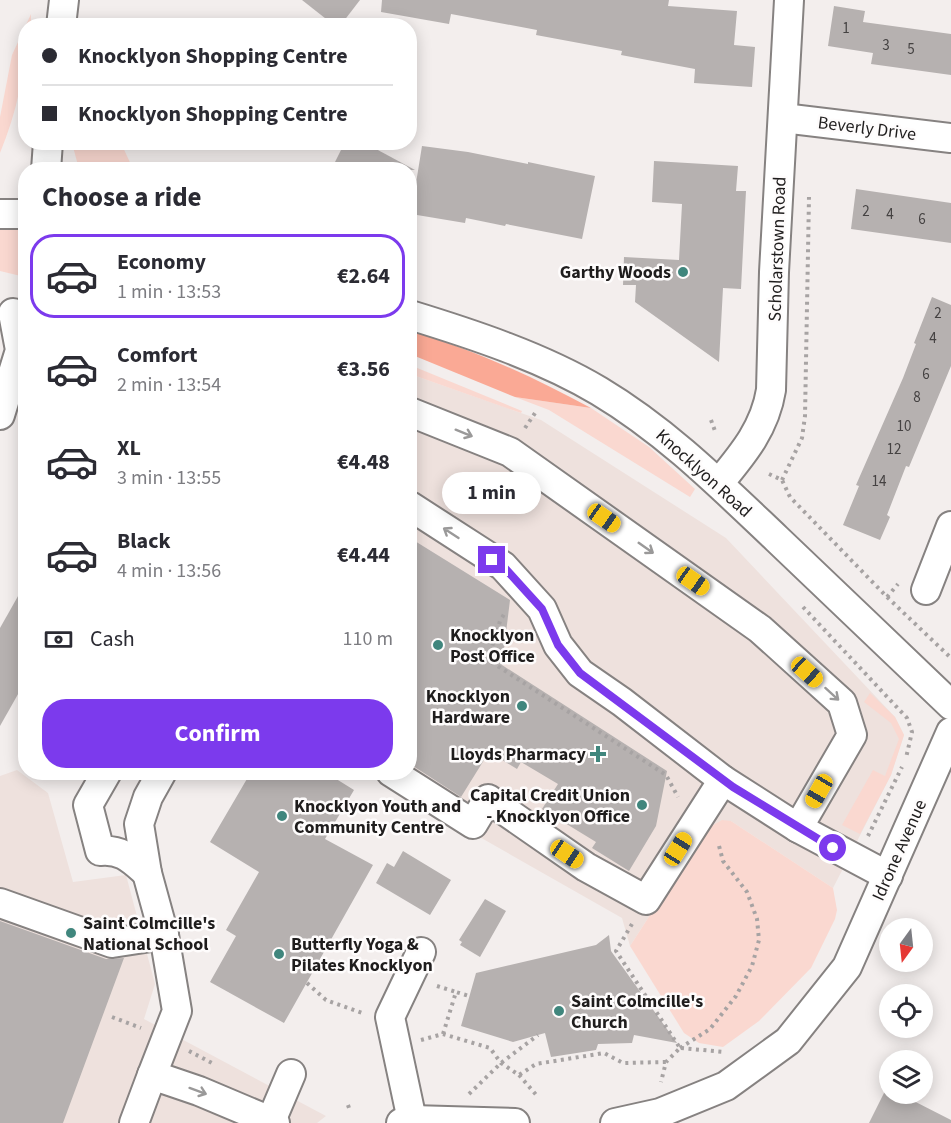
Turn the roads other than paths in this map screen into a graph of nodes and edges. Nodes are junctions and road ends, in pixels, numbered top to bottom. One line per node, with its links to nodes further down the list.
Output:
1 (64, 0): 3 (street)
2 (789, 0): 4 (street, Scholarstown Road)
3 (62, 18)
4 (783, 118): 5 (street, Beverly Drive); 14 (street, Scholarstown Road)
5 (951, 138)
6 (0, 214): 7 (street)
7 (18, 214)
8 (13, 313): 10 (street)
9 (417, 317): 14 (street, Knocklyon Road)
10 (18, 339)
11 (18, 356): 13 (street)
12 (417, 414): 24 (street, one-way to 24)
13 (0, 415)
14 (719, 483): 18 (street, Knocklyon Road)
15 (417, 511): 23 (street, one-way to 15)
16 (951, 526): 17 (street)
17 (914, 585)
18 (951, 705)
19 (951, 732): 26 (street, Idrone Avenue)
20 (102, 780): 25 (street)
21 (158, 780): 25 (street)
22 (404, 780): 23 (street)
23 (723, 780): 24 (street)
24 (798, 828): 26 (street)
25 (147, 873): 28 (street)
26 (888, 876): 36 (street, Idrone Avenue)
27 (0, 903): 28 (street)
28 (164, 935): 31 (street)
29 (421, 952): 33 (street)
30 (291, 1074): 32 (street)
31 (152, 1075): 32 (street, one-way to 32); 34 (street)
32 (273, 1122)
33 (407, 1122): 35 (street)
34 (134, 1123)
35 (515, 1123)
36 (615, 1123)

